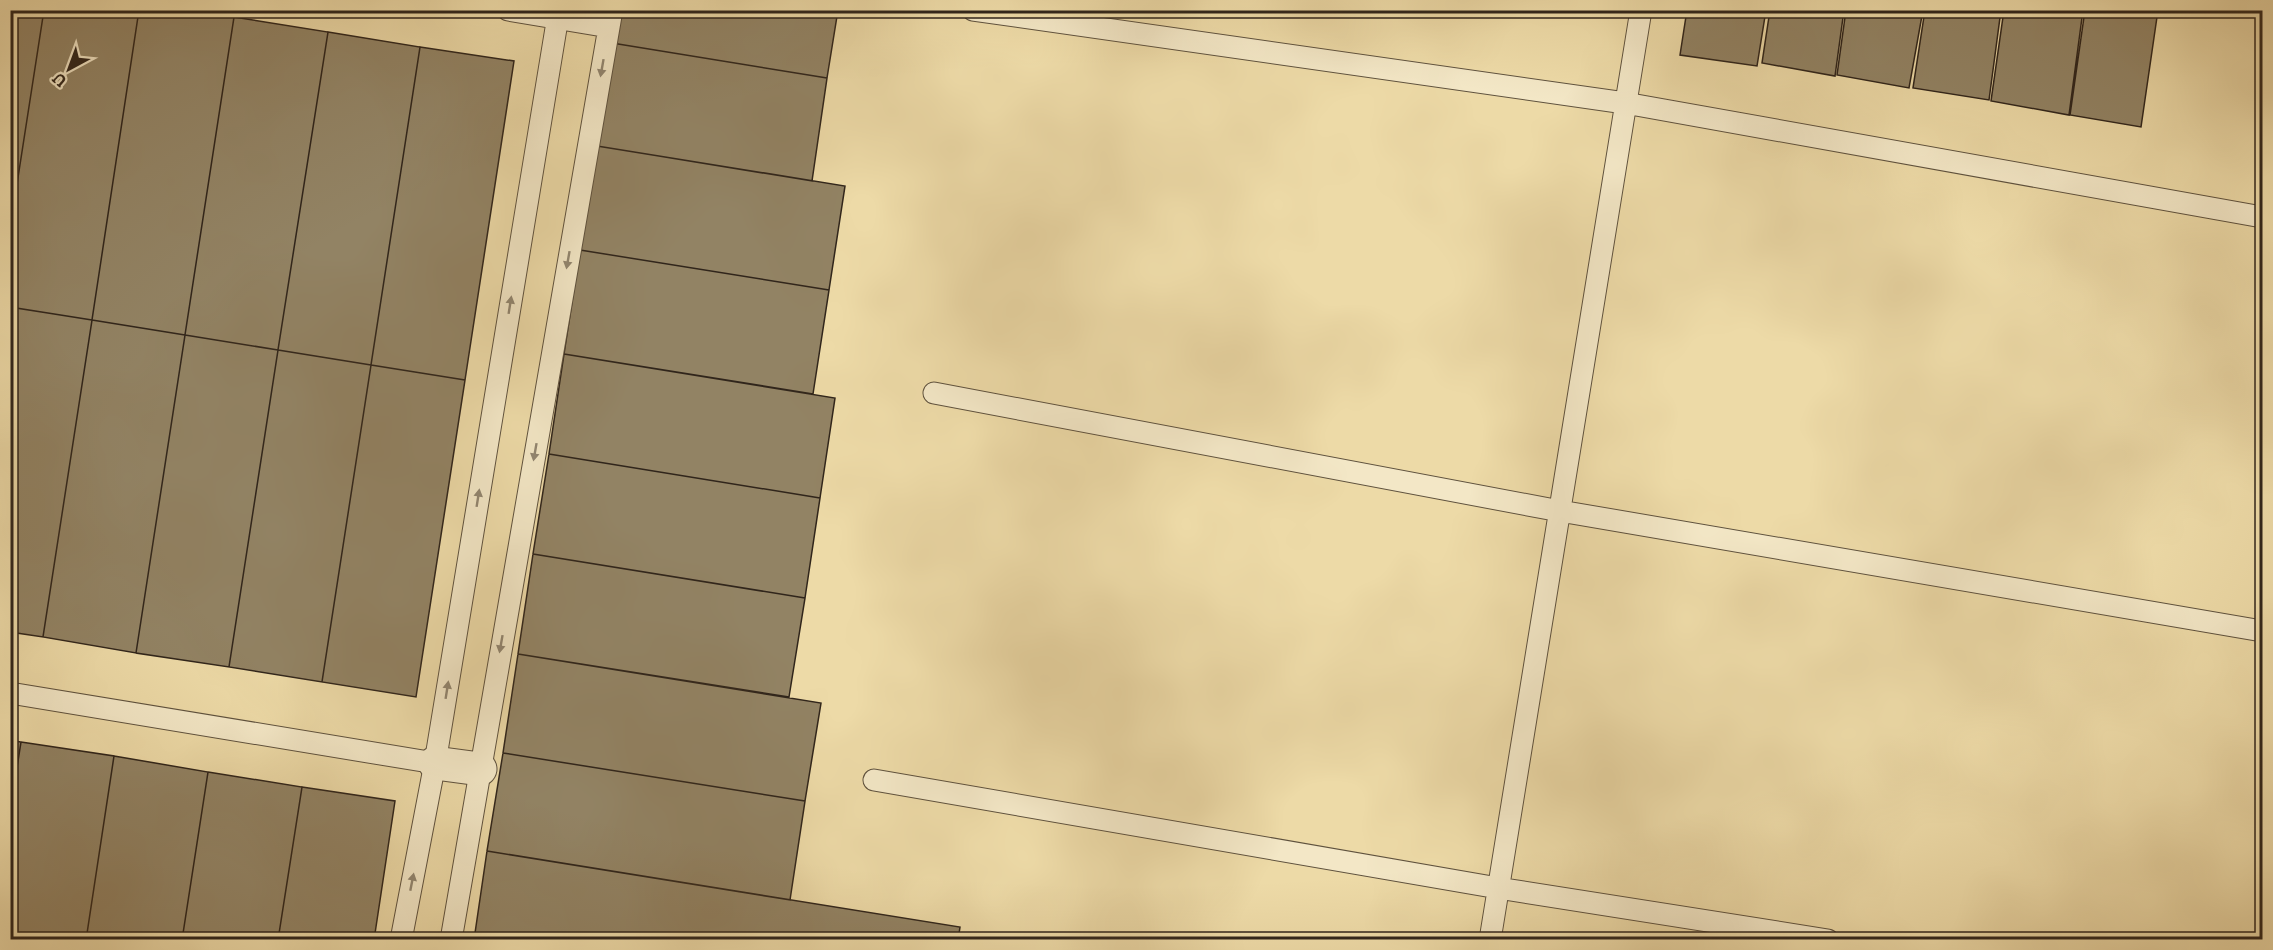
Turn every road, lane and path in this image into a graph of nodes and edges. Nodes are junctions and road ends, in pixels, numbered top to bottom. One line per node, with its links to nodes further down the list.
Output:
1 (508, 10): 4 (lane)
2 (973, 10): 6 (lane)
3 (1641, 10): 6 (lane)
4 (558, 15): 5 (lane); 12 (lane, one-way to 4)
5 (610, 19): 13 (lane, one-way to 13)
6 (1625, 103): 7 (lane); 9 (lane)
7 (2262, 217)
8 (934, 393): 9 (lane)
9 (1560, 511): 10 (lane); 15 (lane)
10 (2262, 631)
11 (10, 693): 12 (lane)
12 (435, 763): 13 (street); 16 (lane, one-way to 12)
13 (480, 769): 17 (lane)
14 (874, 780): 15 (lane)
15 (1498, 888): 18 (lane); 19 (lane)
16 (401, 939)
17 (451, 939)
18 (1490, 939)
19 (1827, 939)

